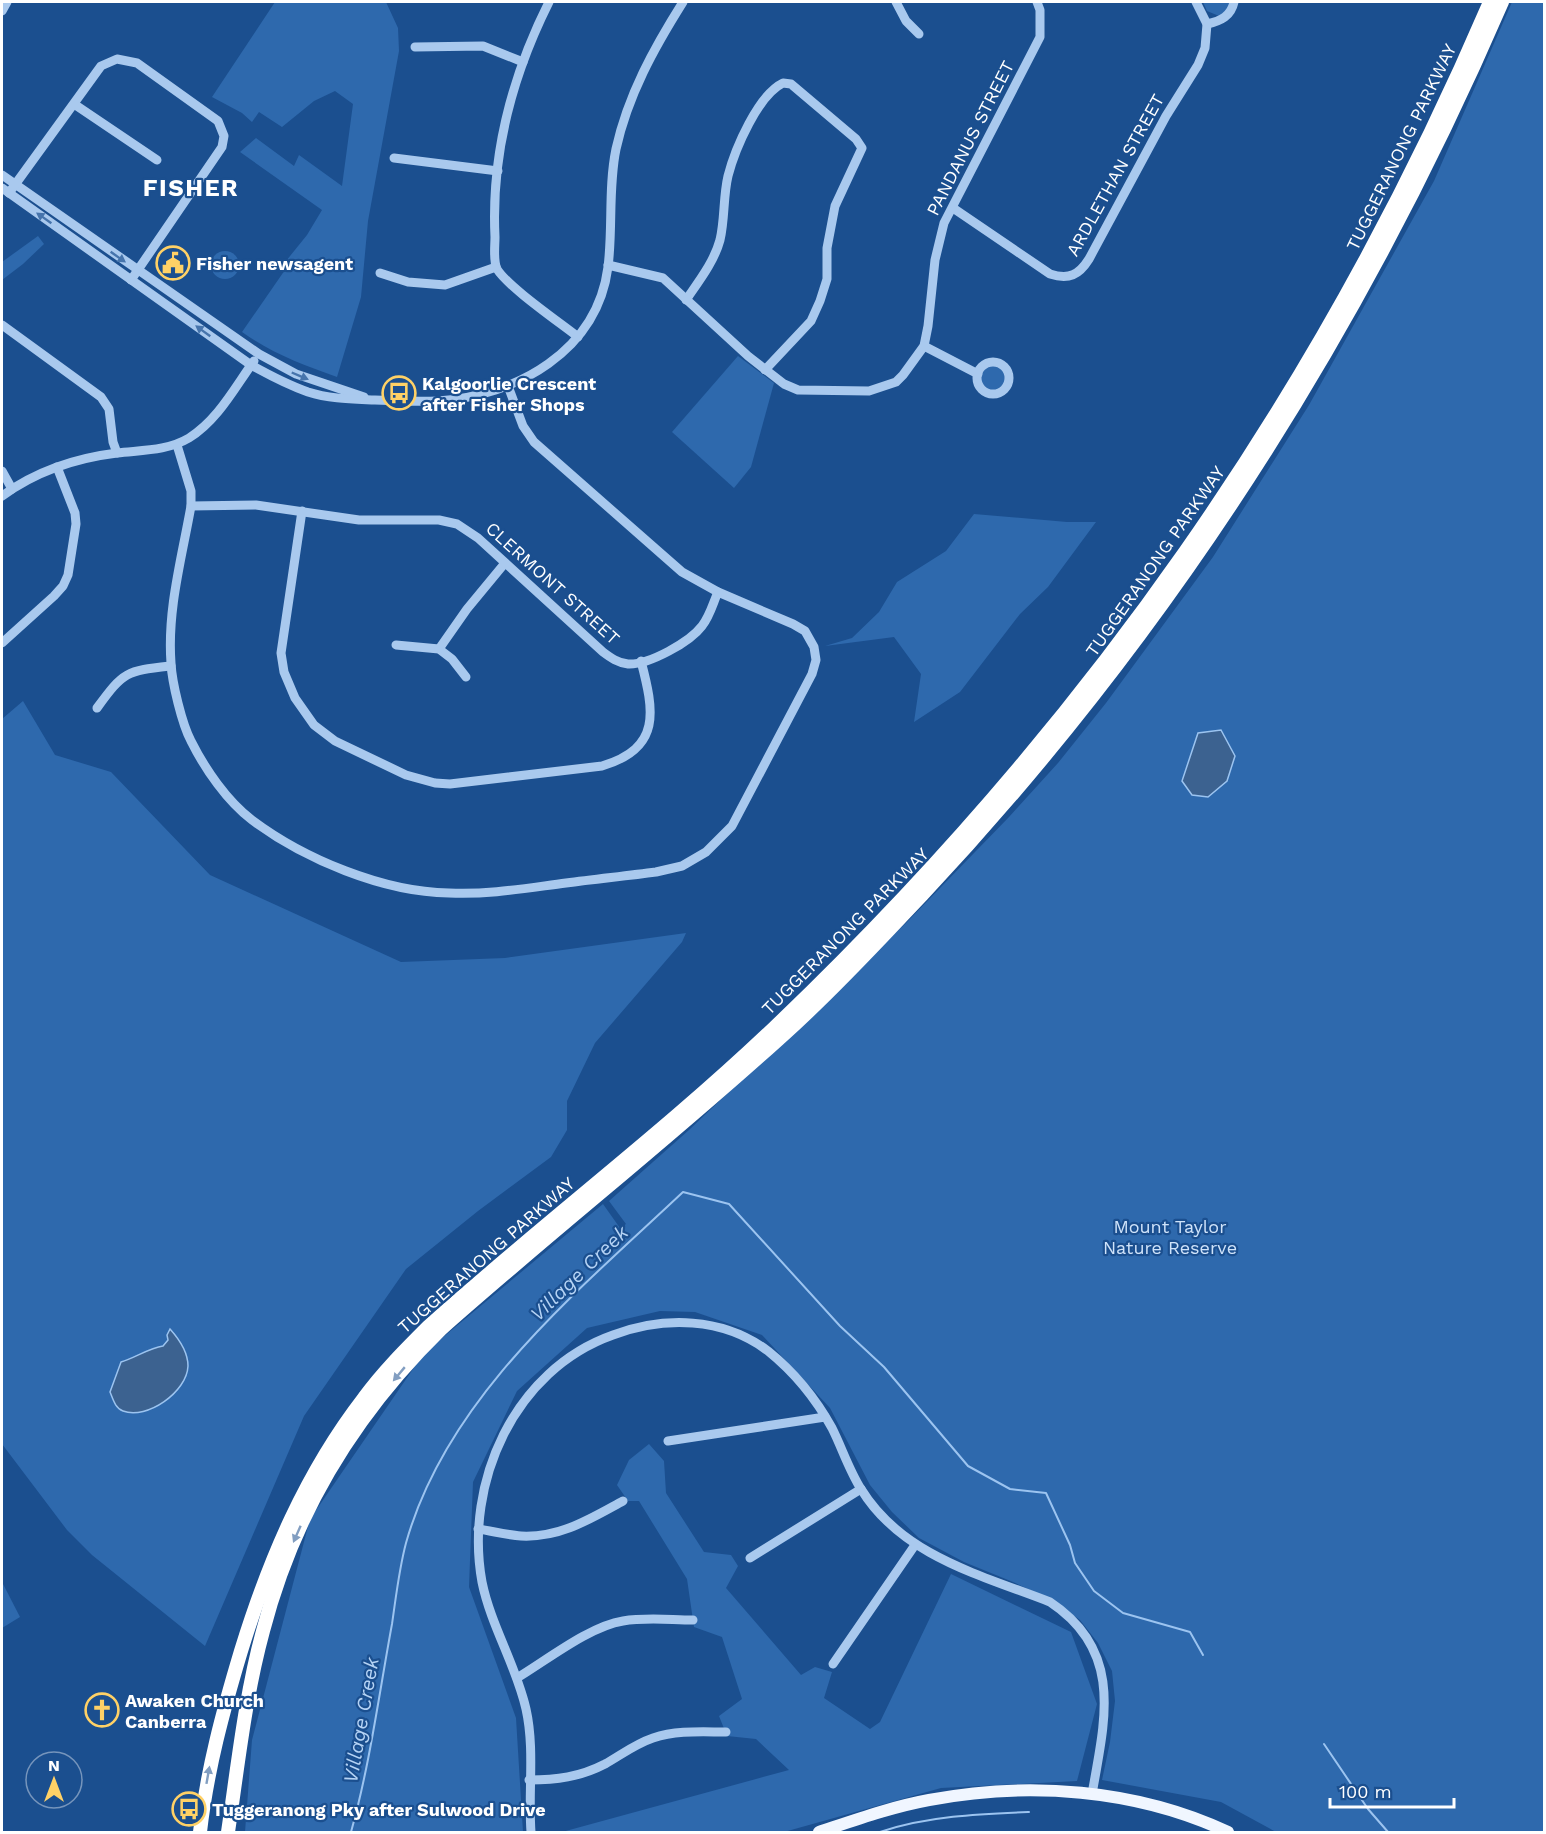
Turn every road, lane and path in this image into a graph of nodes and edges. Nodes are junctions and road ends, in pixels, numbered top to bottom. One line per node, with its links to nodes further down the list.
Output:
1 (8, 2): 10 (street)
2 (549, 2): 14 (street)
3 (683, 2): 22 (street)
4 (896, 2): 12 (street)
5 (1036, 2): 21 (street, PANDANUS STREET)
6 (1196, 2): 11 (street)
7 (1234, 2): 11 (street)
8 (1490, 2): 68 (highway, TUGGERANONG PARKWAY, one-way to 8)
9 (1502, 2): 67 (highway, TUGGERANONG PARKWAY, one-way to 67)
10 (2, 11)
11 (1207, 24): 21 (street, ARDLETHAN STREET)
12 (919, 34)
13 (415, 47): 14 (street)
14 (523, 62): 18 (street)
15 (74, 104): 17 (street); 20 (street); 24 (street)
16 (394, 158): 18 (street)
17 (156, 160)
18 (498, 171): 23 (street)
19 (2, 175): 20 (street)
20 (9, 189): 24 (street, one-way to 24); 26 (street, one-way to 20)
21 (953, 208): 30 (street, PANDANUS STREET)
22 (608, 265): 27 (street, PANDANUS STREET); 29 (street)
23 (496, 267): 25 (street); 29 (street)
24 (138, 270): 26 (street); 31 (street)
25 (380, 273)
26 (131, 280): 32 (street, one-way to 26)
27 (686, 300): 33 (street, PANDANUS STREET); 33 (street)
28 (2, 325): 38 (street)
29 (578, 337): 35 (street)
30 (924, 346): 33 (street, PANDANUS STREET); 34 (street)
31 (259, 354): 32 (street); 36 (street, one-way to 36)
32 (251, 365): 36 (street); 37 (street)
33 (765, 370)
34 (978, 374)
35 (508, 386): 36 (street); 46 (street)
36 (372, 400)
37 (177, 445): 38 (street); 43 (street)
38 (117, 453): 39 (street)
39 (57, 467): 41 (street); 47 (street)
40 (2, 471): 41 (street)
41 (12, 489): 42 (street)
42 (2, 496)
43 (191, 506): 44 (street, CLERMONT STREET); 51 (street)
44 (302, 511): 45 (street, CLERMONT STREET); 50 (street)
45 (505, 563): 49 (street); 50 (street, CLERMONT STREET)
46 (718, 592): 50 (street, CLERMONT STREET); 51 (street)
47 (2, 643)
48 (396, 645): 49 (street)
49 (439, 649): 52 (street)
50 (641, 661)
51 (171, 666): 53 (street)
52 (466, 677)
53 (97, 708)
54 (825, 1417): 55 (street); 56 (street); 58 (street)
55 (668, 1441)
56 (861, 1489): 59 (street); 60 (street)
57 (623, 1501): 58 (street)
58 (478, 1529): 63 (street)
59 (915, 1545): 62 (street); 66 (street)
60 (750, 1558)
61 (693, 1620): 63 (street)
62 (833, 1664)
63 (517, 1678): 65 (street)
64 (726, 1732): 65 (street)
65 (529, 1780): 69 (street)
66 (1092, 1794): 70 (main road); 71 (main road)
67 (229, 1831)
68 (200, 1833)
69 (531, 1833)
70 (819, 1833)
71 (1228, 1833)

